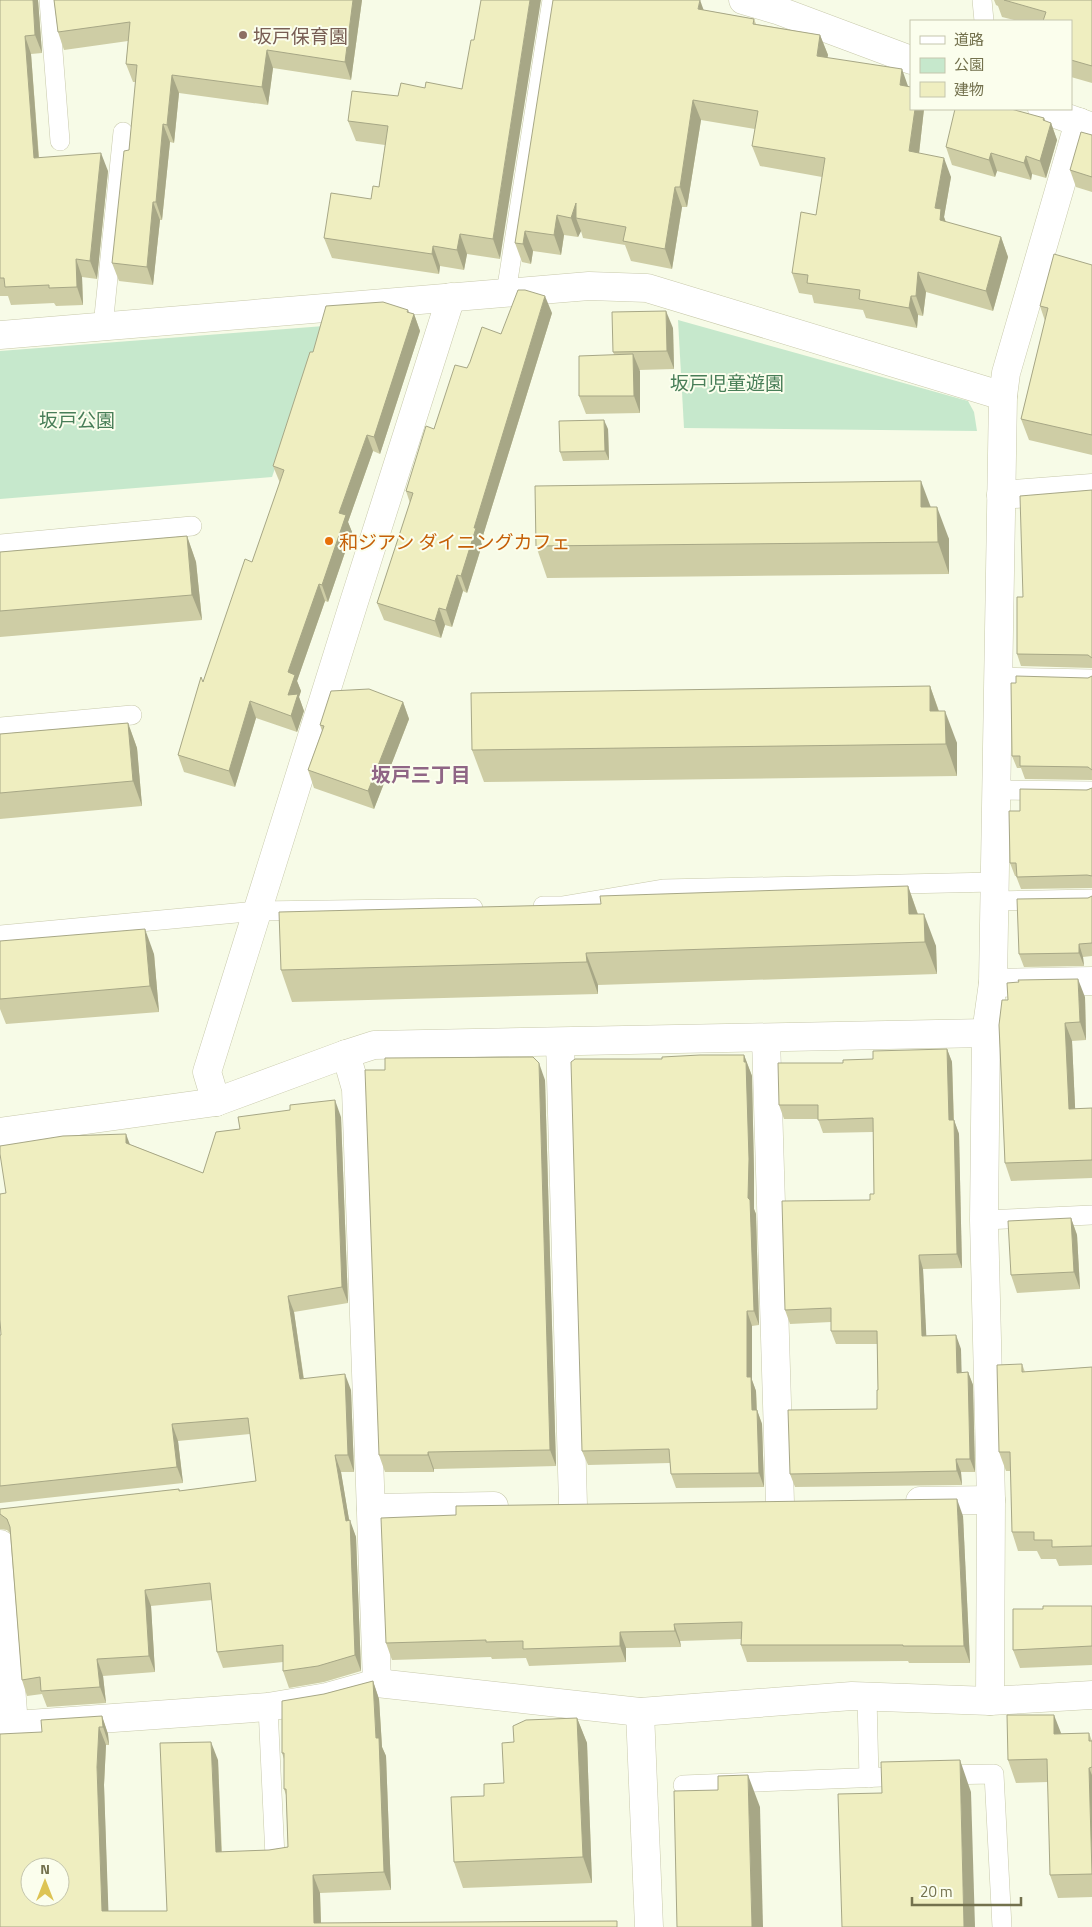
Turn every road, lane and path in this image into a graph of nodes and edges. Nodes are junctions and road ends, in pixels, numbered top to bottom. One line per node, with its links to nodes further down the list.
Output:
1 (49, 0): 11 (lane)
2 (552, 0): 12 (lane)
3 (744, 0): 5 (street)
4 (982, 0): 6 (lane)
5 (778, 5): 7 (street)
6 (984, 20)
7 (910, 60)
8 (1045, 110): 9 (street)
9 (1085, 124): 16 (street)
10 (123, 132): 14 (lane)
11 (60, 141)
12 (506, 293): 13 (street); 16 (street)
13 (451, 298): 14 (street); 31 (street)
14 (103, 326): 15 (street)
15 (0, 335)
16 (1003, 396): 18 (street)
17 (1092, 488): 18 (street)
18 (1001, 495): 21 (street)
19 (192, 526): 20 (lane)
20 (0, 544)
21 (998, 677): 22 (lane); 25 (street)
22 (1092, 679)
23 (132, 715): 24 (lane)
24 (0, 727)
25 (996, 790): 26 (lane); 27 (street)
26 (1092, 791)
27 (995, 891): 28 (lane); 30 (lane); 34 (street)
28 (1092, 899)
29 (494, 907): 31 (lane)
30 (523, 907)
31 (257, 911): 32 (lane); 39 (street)
32 (0, 935)
33 (1092, 981): 34 (street)
34 (993, 983): 35 (street)
35 (986, 1033): 36 (street); 42 (street)
36 (766, 1038): 37 (street); 44 (street)
37 (560, 1042): 38 (street); 46 (street)
38 (346, 1054): 39 (street); 50 (street)
39 (216, 1102): 40 (street)
40 (0, 1132)
41 (1092, 1215): 42 (lane)
42 (984, 1220): 43 (street)
43 (992, 1500): 45 (street); 55 (street)
44 (809, 1502)
45 (895, 1502)
46 (573, 1505): 47 (street); 49 (street)
47 (602, 1505)
48 (515, 1506): 50 (street)
49 (544, 1506)
50 (371, 1508): 52 (street)
51 (0, 1544): 58 (street)
52 (377, 1683): 56 (street); 57 (street)
53 (1092, 1695): 55 (street)
54 (867, 1697): 55 (street); 57 (street); 59 (lane)
55 (990, 1702)
56 (268, 1708): 58 (street); 61 (lane)
57 (640, 1712): 62 (street)
58 (7, 1726)
59 (869, 1778): 60 (lane); 63 (lane)
60 (683, 1785)
61 (275, 1857)
62 (649, 1927)
63 (1002, 1927)

